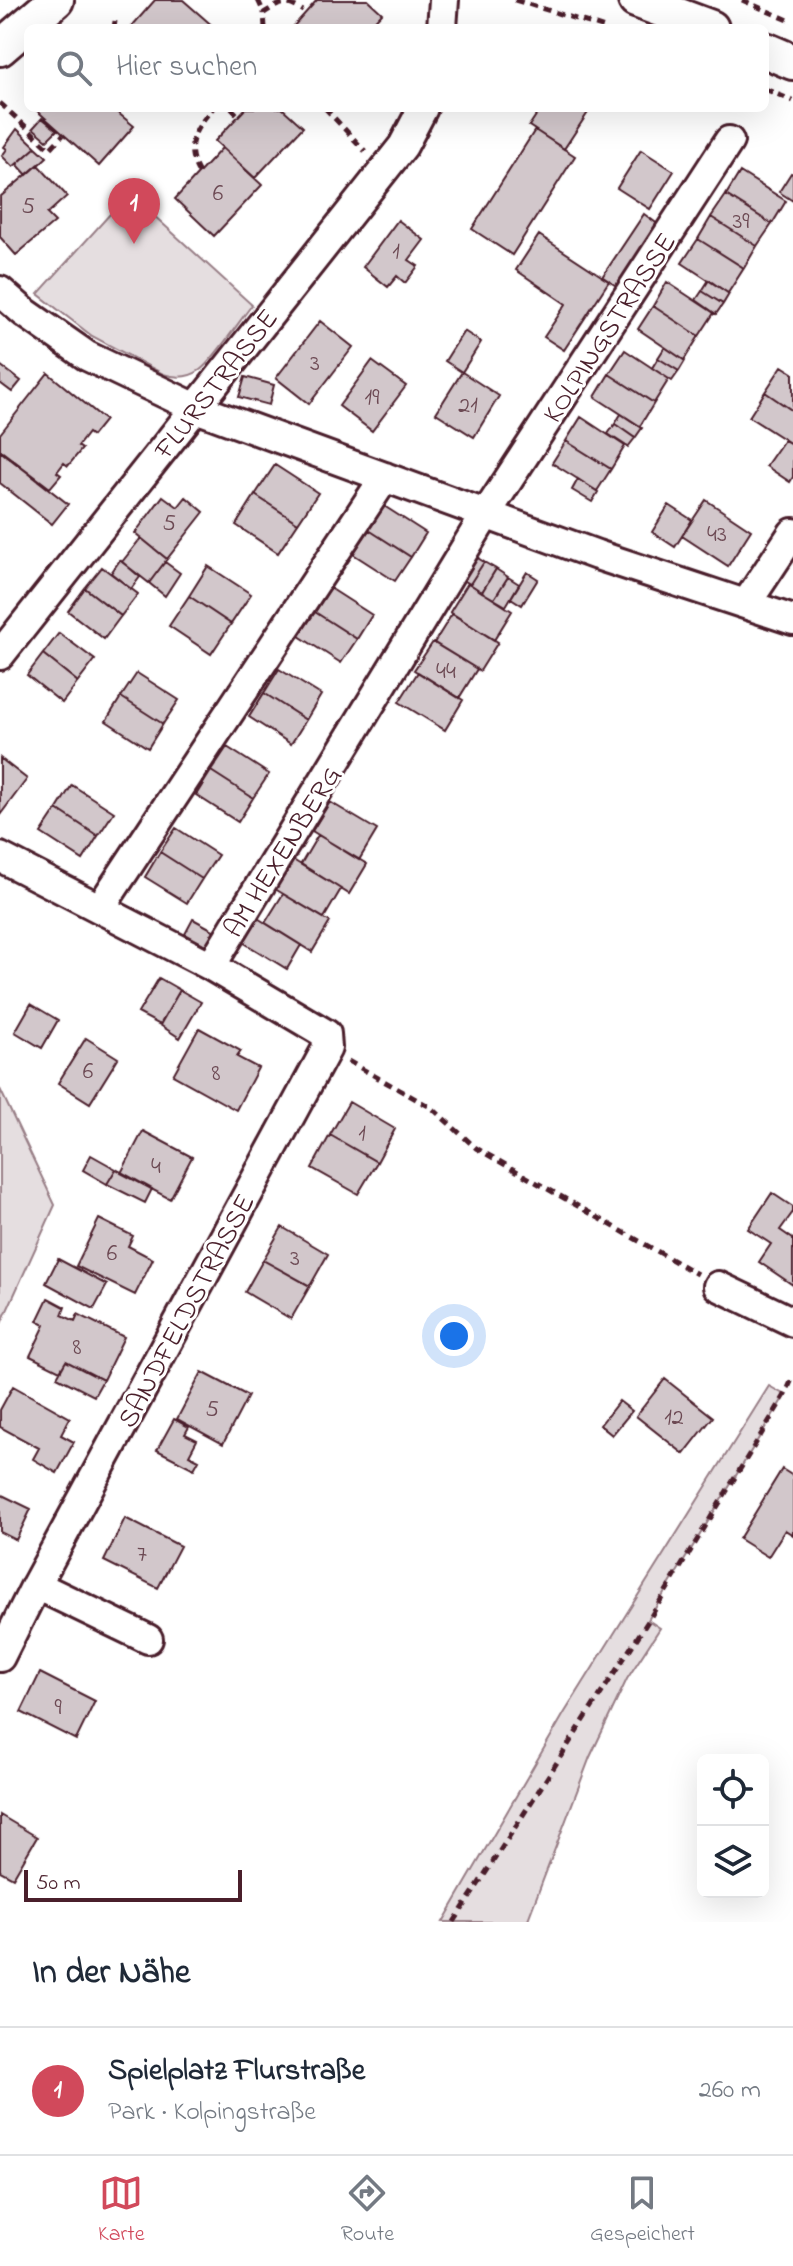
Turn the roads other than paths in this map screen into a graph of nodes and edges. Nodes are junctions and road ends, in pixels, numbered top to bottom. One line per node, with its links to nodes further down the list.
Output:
1 (56, 0): 4 (street)
2 (444, 0): 5 (street)
3 (636, 0): 6 (street)
4 (28, 24)
5 (442, 24)
6 (700, 24)
7 (24, 27): 8 (street)
8 (0, 48)
9 (769, 52): 10 (street)
10 (793, 62)
11 (421, 112): 14 (street, FLURSTRASSE)
12 (729, 141): 16 (street, KOLPINGSTRASSE)
13 (0, 291): 14 (street)
14 (196, 408): 15 (street); 20 (street, FLURSTRASSE)
15 (385, 477): 16 (street); 23 (street)
16 (486, 514): 18 (street); 21 (street, KOLPINGSTRASSE)
17 (793, 533): 18 (street)
18 (746, 604): 19 (street)
19 (793, 620)
20 (0, 655)
21 (352, 737): 24 (street, AM HEXENBERG)
22 (0, 857): 23 (street, AM HEXENBERG)
23 (100, 908): 24 (street, AM HEXENBERG)
24 (211, 966): 25 (street, AM HEXENBERG)
25 (326, 1041): 28 (street, SANDFELDSTRASSE)
26 (718, 1286): 27 (street)
27 (793, 1322)
28 (36, 1585): 29 (street); 30 (street, SANDFELDSTRASSE)
29 (148, 1639)
30 (0, 1657)

